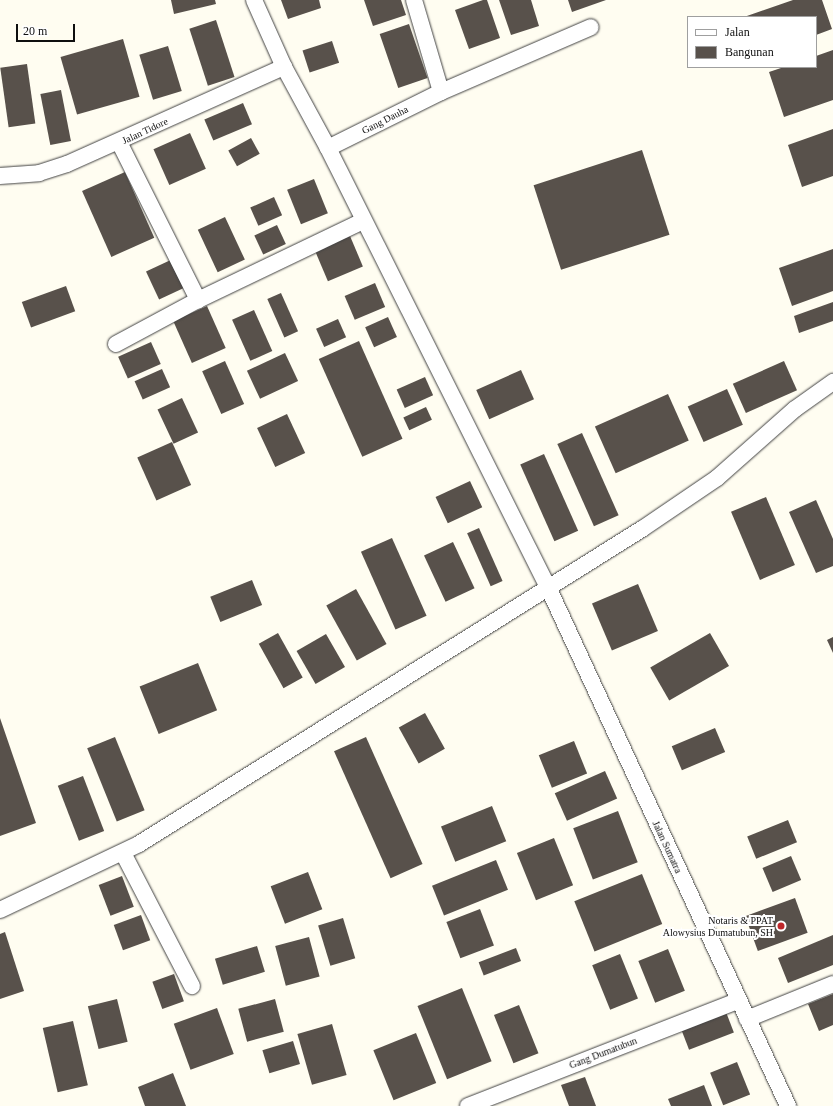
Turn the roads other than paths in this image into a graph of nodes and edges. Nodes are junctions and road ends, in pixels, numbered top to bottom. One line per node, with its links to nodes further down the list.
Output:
1 (254, 0): 4 (street, Jalan Sumatra)
2 (414, 0): 5 (street)
3 (591, 28): 5 (street, Gang Dauha)
4 (284, 67): 6 (street, Jalan Tidore); 7 (street, Jalan Sumatra)
5 (441, 92): 7 (street, Gang Dauha)
6 (119, 142): 8 (street, Jalan Tidore); 10 (street)
7 (328, 148): 9 (street, Jalan Sumatra)
8 (0, 176)
9 (363, 221): 10 (street); 13 (street, Jalan Sumatra)
10 (198, 300): 11 (street)
11 (116, 344)
12 (833, 382): 13 (street)
13 (548, 587): 14 (street); 18 (street, Jalan Sumatra)
14 (122, 853): 15 (street); 17 (street)
15 (0, 910)
16 (833, 984): 19 (street)
17 (192, 986)
18 (738, 1001): 19 (street, Jalan Sumatra); 20 (street, Gang Dumatubun)
19 (747, 1019): 21 (street, Jalan Sumatra)
20 (468, 1106)
21 (788, 1106)

